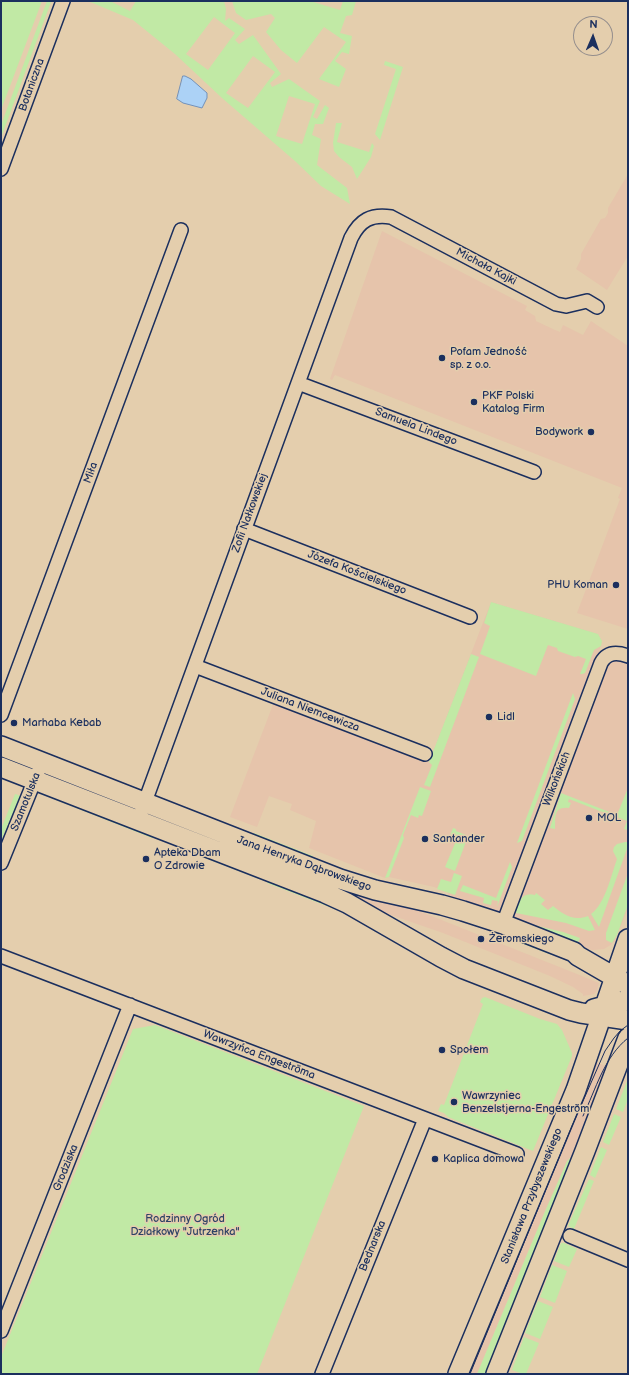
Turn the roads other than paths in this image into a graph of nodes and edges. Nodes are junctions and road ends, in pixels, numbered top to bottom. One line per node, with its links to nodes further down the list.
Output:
1 (63, 1): 2 (street, Botaniczna)
2 (1, 169)
3 (376, 216): 5 (street, Michała Kajki); 6 (street, Zofii Nałkowskiej)
4 (180, 230): 12 (street, Miła)
5 (597, 307)
6 (298, 382): 7 (street, Samuela Lindego); 8 (street, Zofii Nałkowskiej)
7 (534, 472)
8 (244, 529): 9 (street, Józefa Kościelskiego); 11 (street, Zofii Nałkowskiej)
9 (470, 617)
10 (628, 656): 20 (street, Wilkońskich)
11 (195, 666): 14 (street, Juliana Niemcewicza); 17 (street, Zofii Nałkowskiej)
12 (1, 715)
13 (1, 746): 16 (street, Jana Henryka Dąbrowskiego)
14 (425, 754)
15 (1, 767): 16 (street, Jana Henryka Dąbrowskiego)
16 (38, 771): 17 (street, Jana Henryka Dąbrowskiego); 18 (street, Jana Henryka Dąbrowskiego); 19 (street, Szamotulska)
17 (145, 803): 18 (street, Zofii Nałkowskiej); 20 (street, Jana Henryka Dąbrowskiego)
18 (138, 821): 26 (street, Jana Henryka Dąbrowskiego)
19 (1, 863)
20 (502, 924): 23 (street, Jana Henryka Dąbrowskiego)
21 (628, 939): 23 (street, Stanisława Przybyszewskiego)
22 (1, 956): 25 (street, Wawrzyńca Engeströma)
23 (611, 996): 24 (street, Jana Henryka Dąbrowskiego); 26 (street, Jana Henryka Dąbrowskiego); 27 (street, Jana Henryka Dąbrowskiego); 29 (street, Stanisława Przybyszewskiego)
24 (628, 1000)
25 (130, 1005): 30 (street, Wawrzyńca Engeströma); 34 (street, Grodziska)
26 (568, 1010): 29 (street)
27 (628, 1020)
28 (628, 1038): 37 (street)
29 (590, 1046): 36 (street, Stanisława Przybyszewskiego)
30 (425, 1118): 31 (street, Wawrzyńca Engeströma); 35 (street, Bednarska)
31 (517, 1154)
32 (570, 1236): 33 (street)
33 (628, 1260)
34 (1, 1331)
35 (322, 1374)
36 (458, 1374)
37 (496, 1374)

